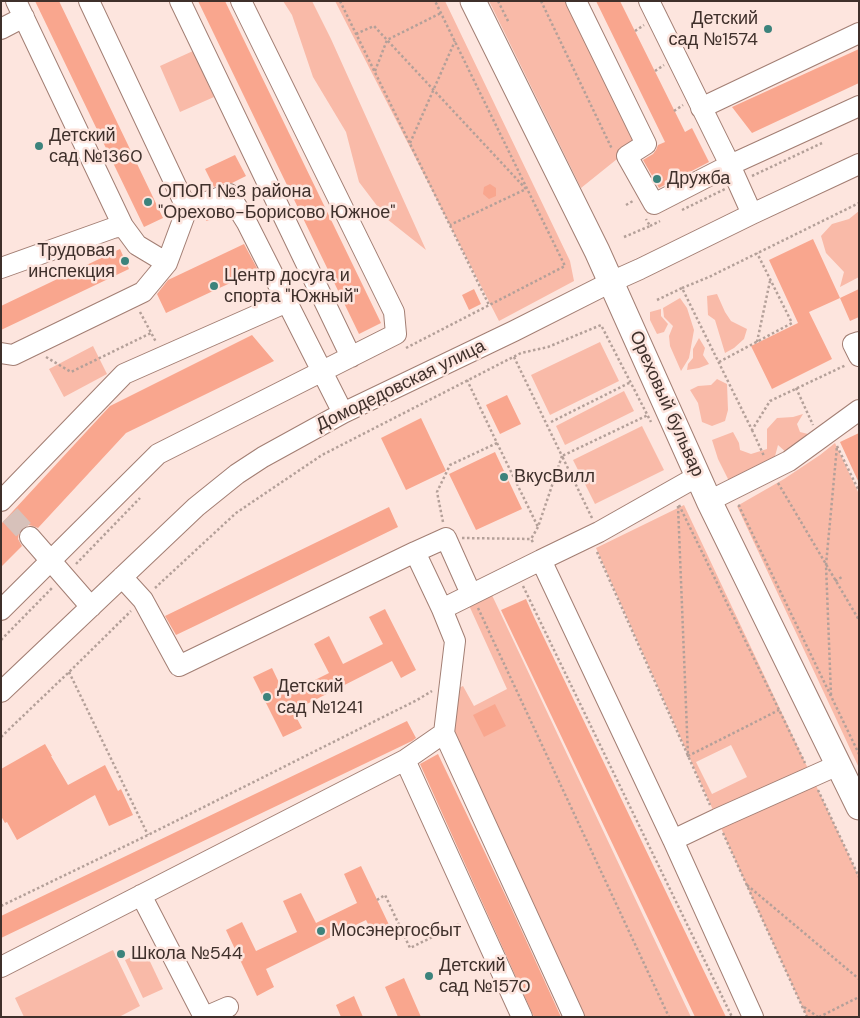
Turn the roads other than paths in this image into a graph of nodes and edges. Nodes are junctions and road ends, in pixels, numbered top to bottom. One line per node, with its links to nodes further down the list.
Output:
1 (90, 1): 14 (street)
2 (180, 1): 23 (street)
3 (241, 1): 23 (street)
4 (473, 1): 19 (main road, Ореховый бульвар)
5 (576, 1): 13 (street)
6 (649, 1): 11 (street)
7 (20, 9): 8 (street); 16 (street)
8 (1, 29)
9 (859, 33): 11 (street)
10 (859, 106): 13 (street)
11 (701, 108): 13 (street)
12 (859, 164): 15 (street, Домодедовская улица)
13 (730, 166): 15 (street)
14 (186, 209): 17 (street); 20 (street)
15 (752, 214): 19 (street, Домодедовская улица)
16 (123, 226): 17 (street); 18 (street)
17 (167, 263): 22 (street)
18 (1, 268)
19 (611, 282): 27 (street, Домодедовская улица); 28 (main road, Ореховый бульвар)
20 (287, 302): 25 (street); 30 (street)
21 (859, 342): 24 (street)
22 (1, 353)
23 (351, 357): 25 (street)
24 (854, 359)
25 (322, 372): 27 (street); 34 (street)
26 (859, 410): 29 (street)
27 (343, 413): 35 (street, Домодедовская улица)
28 (698, 476): 29 (main road, Ореховый бульвар); 33 (street)
29 (709, 501): 42 (main road, Ореховый бульвар)
30 (4, 507)
31 (30, 538): 34 (street)
32 (415, 552): 35 (street); 36 (street); 38 (street)
33 (541, 560): 36 (street); 45 (street)
34 (50, 561): 37 (street); 39 (street)
35 (122, 576): 37 (street, Домодедовская улица)
36 (471, 594): 38 (street)
37 (91, 607): 40 (street, Домодедовская улица)
38 (442, 609): 41 (street)
39 (1, 610)
40 (1, 692)
41 (444, 733): 43 (street); 51 (street)
42 (849, 759): 44 (main road, Ореховый бульвар); 45 (street)
43 (405, 760): 46 (street); 50 (street)
44 (859, 807)
45 (673, 840): 52 (street)
46 (141, 895): 47 (street); 49 (street)
47 (1, 967)
48 (228, 1006): 49 (street)
49 (204, 1017)
50 (522, 1017)
51 (574, 1017)
52 (753, 1017)

